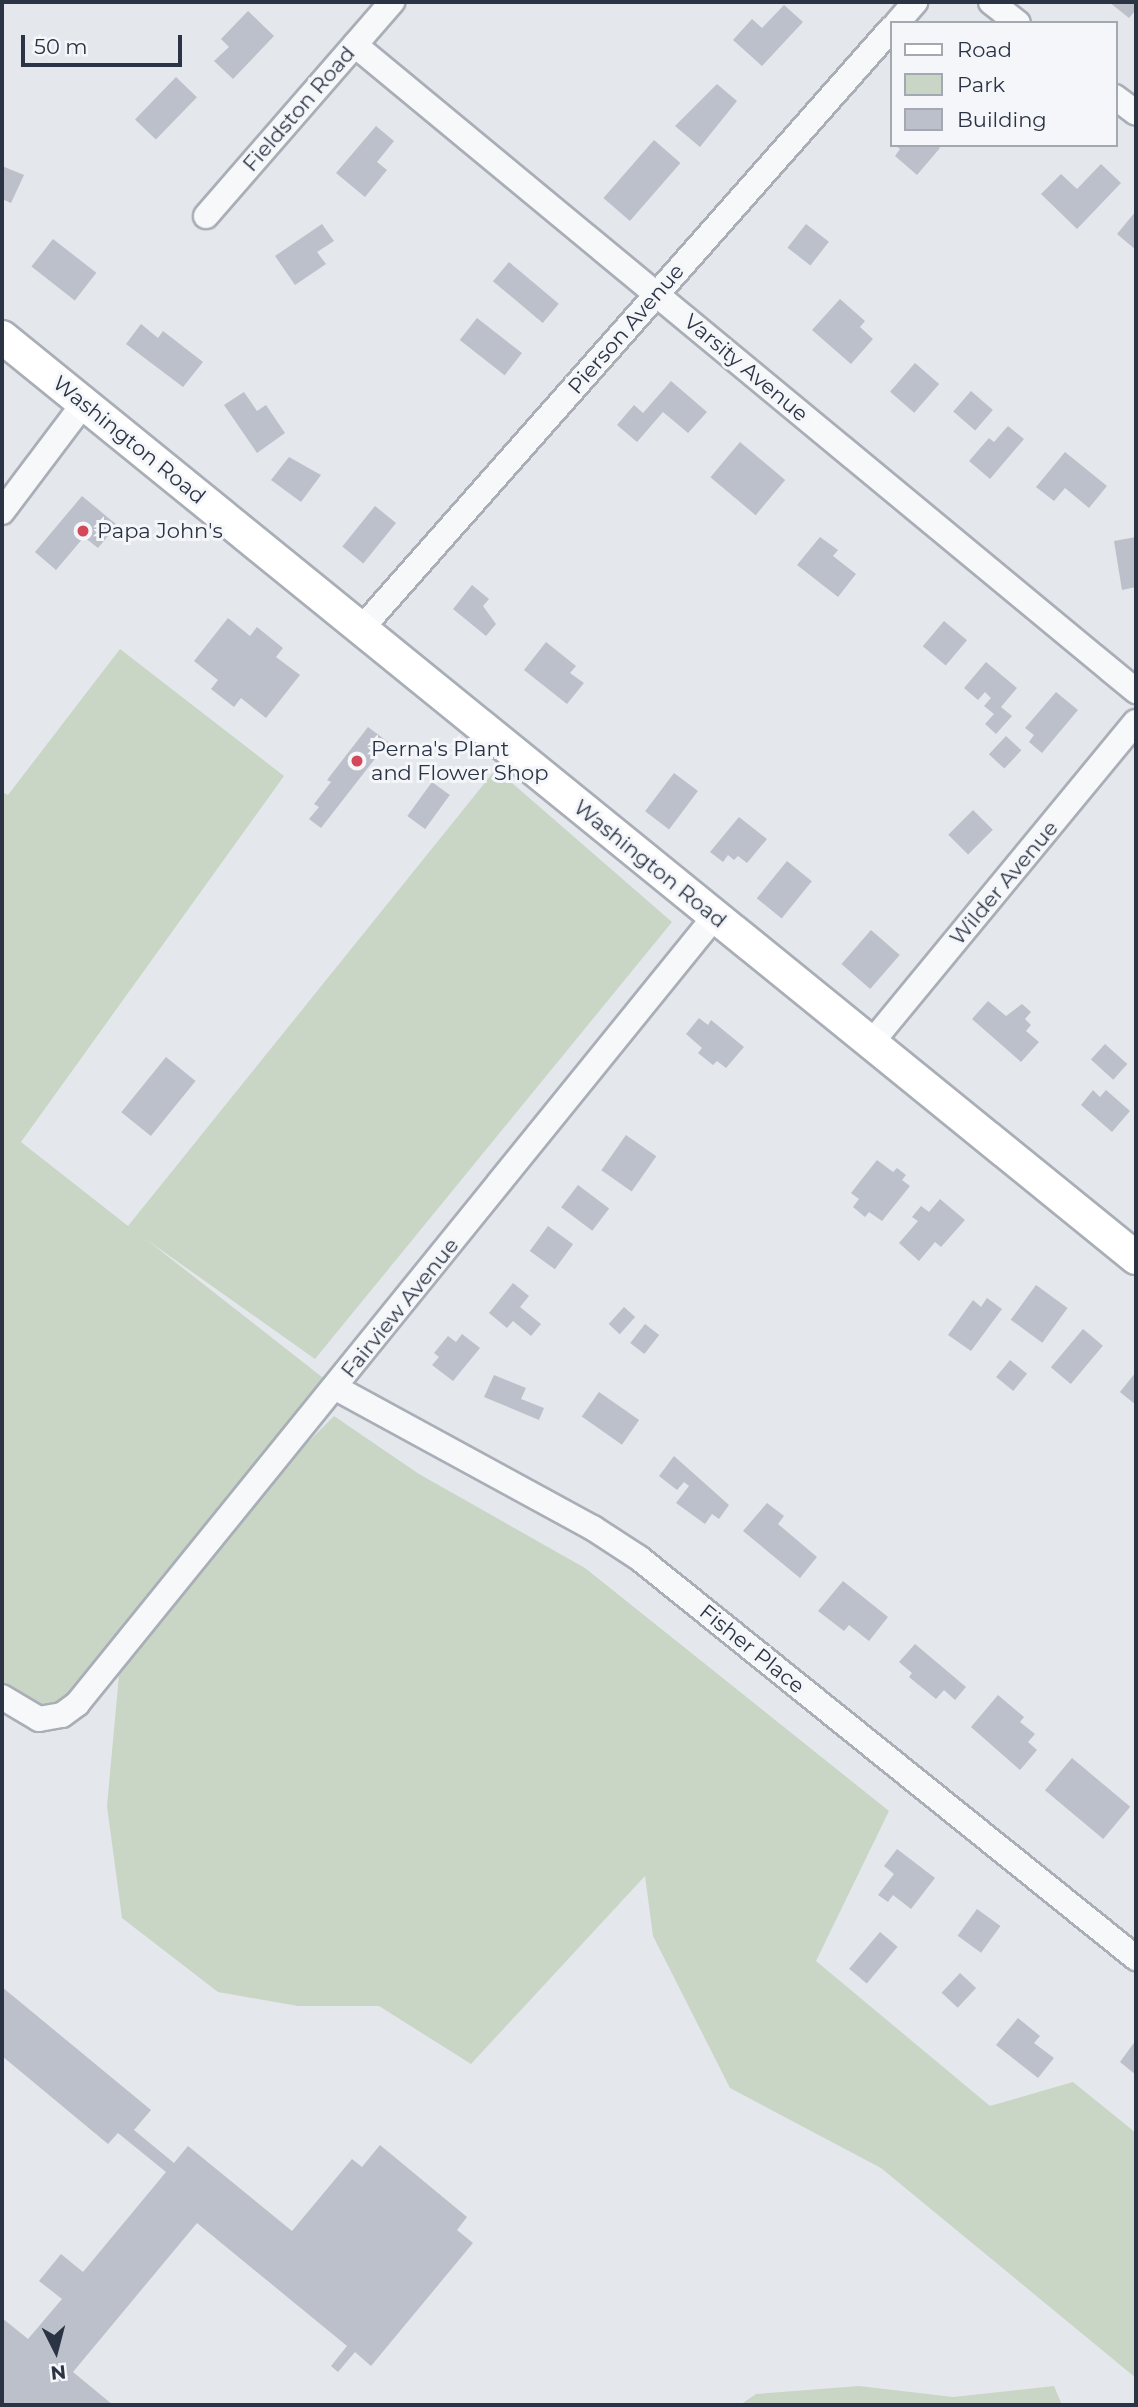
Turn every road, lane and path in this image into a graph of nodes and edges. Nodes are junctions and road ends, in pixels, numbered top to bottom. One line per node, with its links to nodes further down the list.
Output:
1 (393, 2): 7 (street, Fieldston Road)
2 (915, 2): 4 (street)
3 (990, 2): 5 (street)
4 (899, 21)
5 (1015, 21)
6 (890, 30): 11 (street, Pierson Avenue)
7 (355, 45): 10 (street, Fieldston Road); 11 (street, Varsity Avenue)
8 (1117, 99): 9 (street)
9 (1136, 113)
10 (205, 216)
11 (657, 294): 15 (street, Pierson Avenue); 16 (street, Varsity Avenue)
12 (2, 337): 13 (main road, Washington Road)
13 (84, 403): 14 (street); 15 (main road, Washington Road)
14 (2, 512)
15 (361, 629): 18 (main road, Washington Road)
16 (1136, 691)
17 (1136, 722): 19 (street, Wilder Avenue)
18 (715, 916): 19 (main road, Washington Road); 21 (street, Fairview Avenue)
19 (871, 1043): 20 (main road, Washington Road)
20 (1136, 1258)
21 (335, 1388): 22 (street, Fairview Avenue); 23 (street, Fisher Place)
22 (2, 1697)
23 (1136, 1958)

